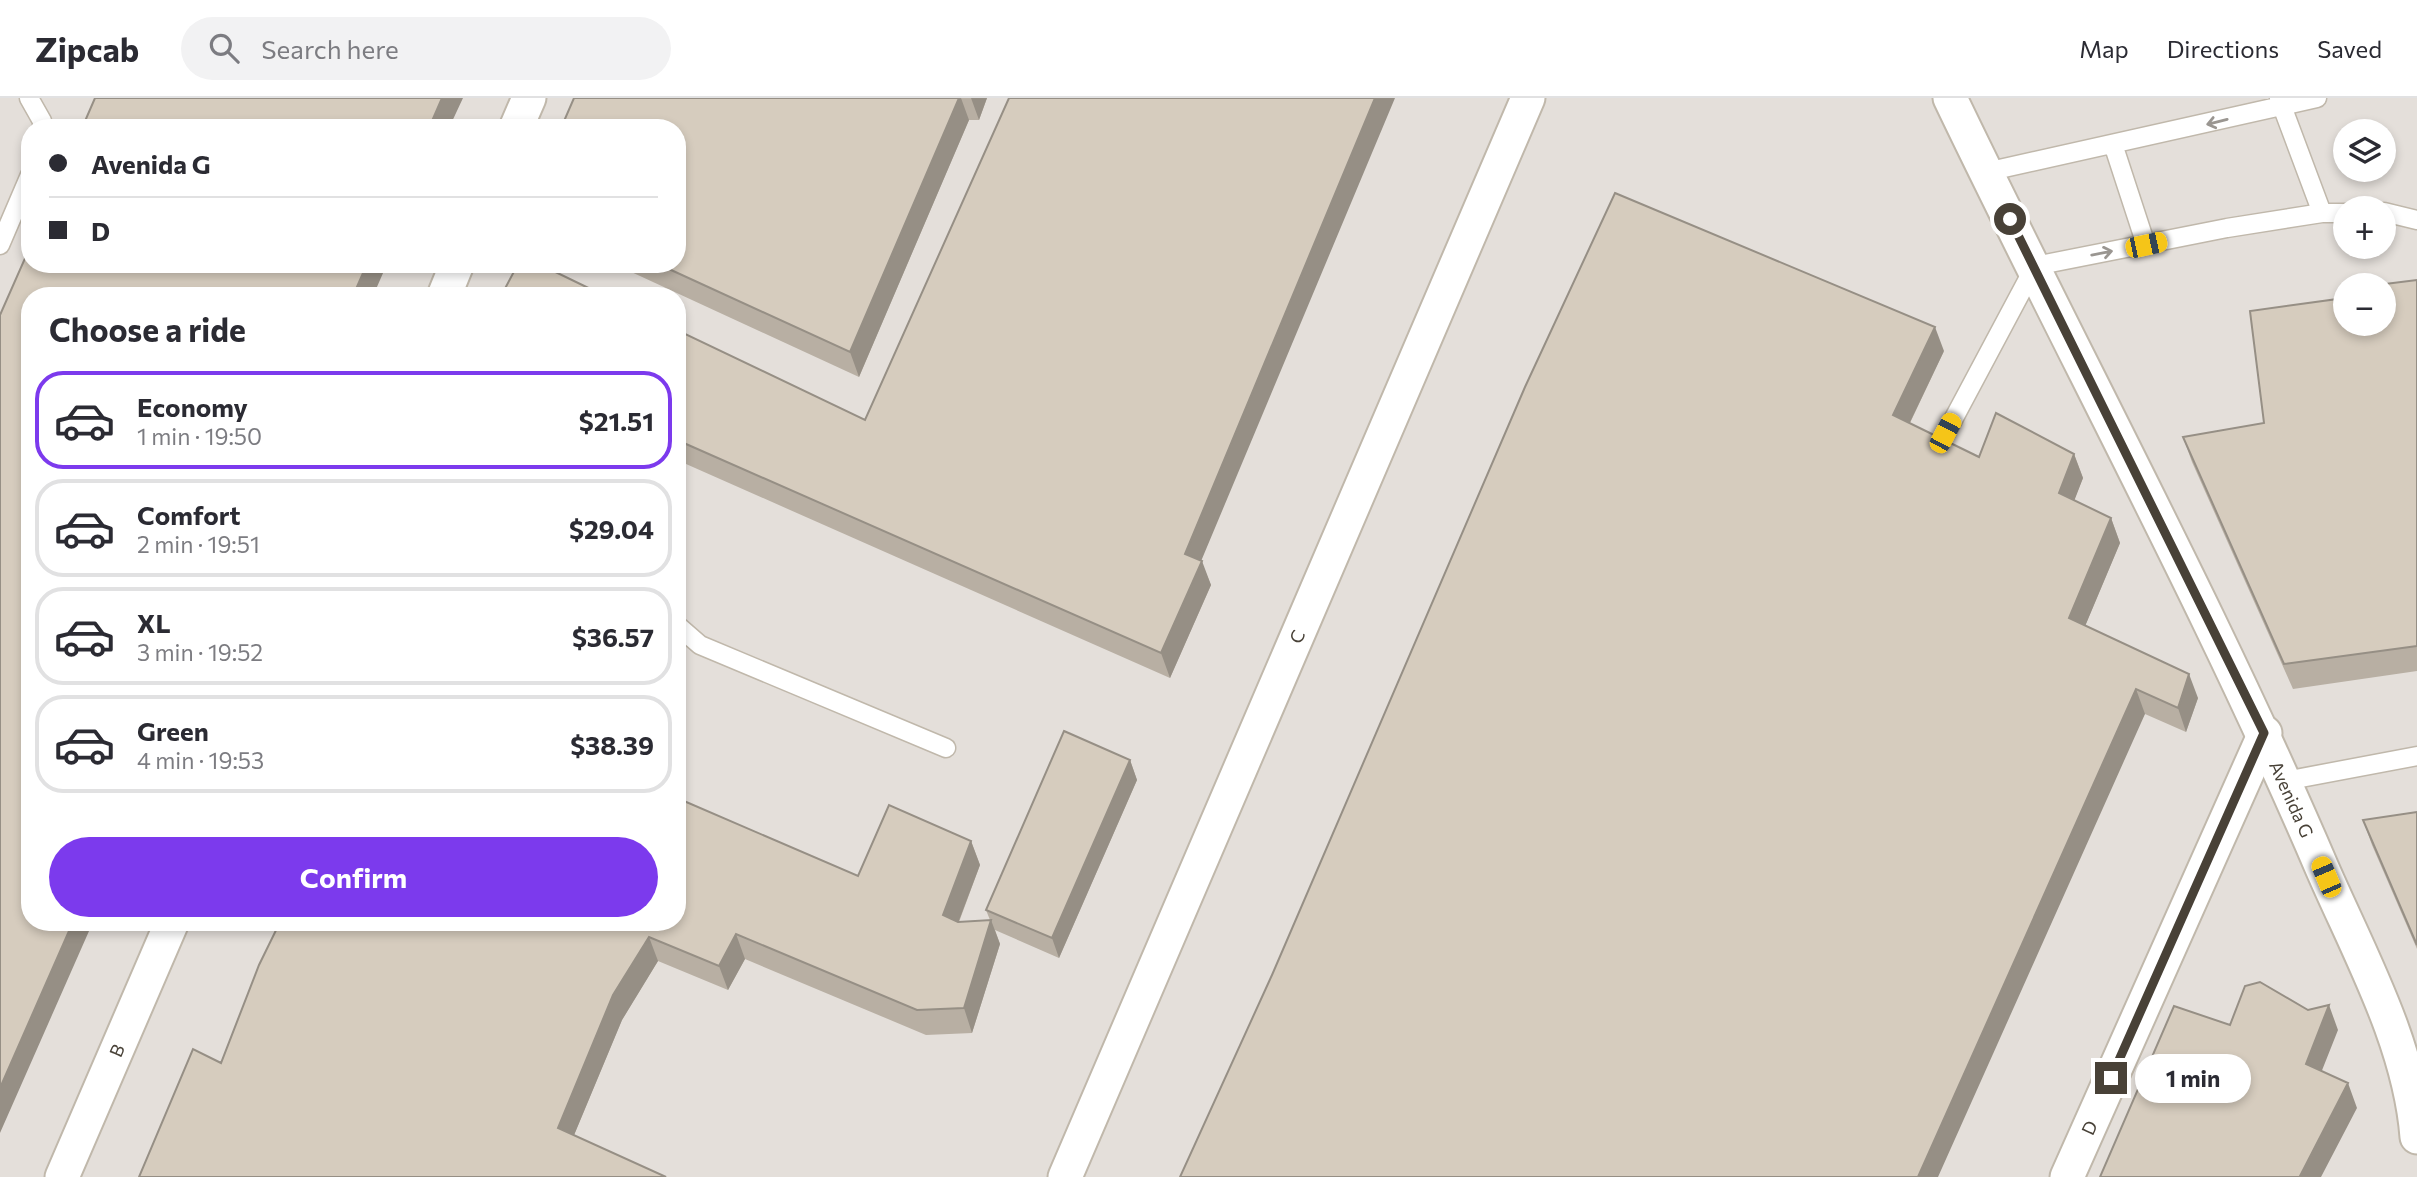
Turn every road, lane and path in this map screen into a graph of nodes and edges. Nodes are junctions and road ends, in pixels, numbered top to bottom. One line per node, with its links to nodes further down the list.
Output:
1 (29, 98): 7 (lane)
2 (529, 98): 8 (street)
3 (1950, 98): 10 (street, Avenida G)
4 (2317, 98): 6 (lane)
5 (1524, 100): 28 (street, C)
6 (2281, 102): 9 (lane, one-way to 9); 12 (lane)
7 (41, 119)
8 (520, 119)
9 (2113, 144): 10 (lane); 17 (lane)
10 (1986, 172): 18 (street, Avenida G)
11 (21, 196): 16 (lane)
12 (2322, 213): 13 (lane); 17 (lane)
13 (2333, 213)
14 (2396, 215): 15 (lane)
15 (2417, 220)
16 (0, 245)
17 (2146, 245): 18 (lane, one-way to 17)
18 (2035, 266): 19 (lane); 21 (street, Avenida G)
19 (1945, 433)
20 (686, 633): 22 (lane)
21 (2264, 733): 24 (street, Avenida G); 29 (street, D)
22 (946, 748)
23 (2417, 756): 24 (lane)
24 (2285, 781): 26 (street, Avenida G)
25 (168, 931): 27 (street, B)
26 (2417, 1138)
27 (62, 1177)
28 (1065, 1177)
29 (2067, 1177)

